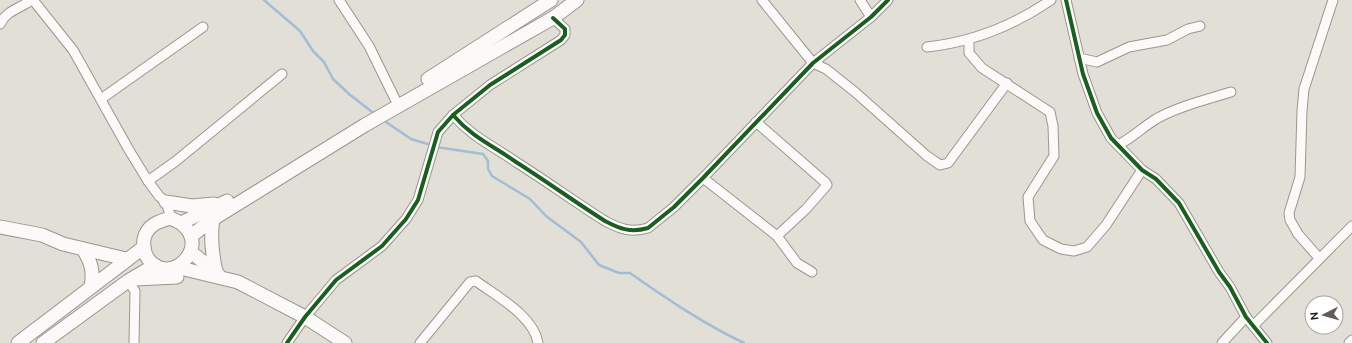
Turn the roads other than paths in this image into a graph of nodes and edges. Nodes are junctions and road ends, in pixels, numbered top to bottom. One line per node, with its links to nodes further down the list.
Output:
1 (32, 0): 13 (street); 23 (street)
2 (339, 0): 24 (street)
3 (552, 0): 24 (main road)
4 (577, 0): 12 (main road)
5 (762, 0): 19 (street)
6 (860, 0): 11 (street)
7 (888, 0): 11 (street)
8 (1051, 0): 16 (street)
9 (1066, 0): 18 (street)
10 (1333, 0): 44 (street)
11 (871, 17): 19 (street)
12 (553, 18): 24 (main road); 25 (street)
13 (0, 24)
14 (1200, 26): 18 (street)
15 (203, 27): 23 (street)
16 (969, 41): 17 (street); 21 (street)
17 (927, 47)
18 (1079, 58): 28 (street)
19 (813, 62): 21 (street); 27 (street)
20 (282, 74): 31 (street)
21 (1007, 83): 29 (street)
22 (1231, 92): 28 (street)
23 (102, 99): 31 (street)
24 (396, 102): 26 (main road)
25 (453, 115): 30 (street); 51 (street)
26 (365, 121): 32 (main road); 34 (main road)
27 (756, 122): 30 (street); 39 (street)
28 (1118, 145): 29 (street)
29 (1142, 170): 52 (street)
30 (703, 178): 39 (street)
31 (148, 181): 33 (street)
32 (228, 201): 33 (main road); 35 (main road)
33 (166, 202): 35 (street)
34 (213, 219): 38 (main road); 48 (main road)
35 (176, 220): 38 (main road); 43 (main road)
36 (1352, 226): 44 (street)
37 (0, 228): 40 (main road)
38 (191, 236): 42 (main road)
39 (777, 236): 47 (street)
40 (56, 239): 41 (main road); 43 (main road)
41 (83, 249): 43 (main road); 50 (main road)
42 (191, 252): 46 (main road); 48 (main road)
43 (134, 253): 45 (main road); 50 (main road)
44 (1319, 258): 53 (street)
45 (155, 265): 46 (main road); 49 (main road)
46 (176, 267): 48 (main road)
47 (812, 272)
48 (216, 275): 49 (main road); 51 (main road)
49 (130, 280): 56 (main road); 57 (street)
50 (91, 286): 55 (main road)
51 (304, 317): 58 (street); 59 (main road)
52 (1246, 317): 53 (street); 62 (street)
53 (1254, 325): 63 (street)
54 (1352, 340): 64 (street)
55 (18, 343)
56 (43, 343)
57 (134, 343)
58 (287, 343)
59 (345, 343)
60 (420, 343): 61 (street)
61 (538, 343)
62 (1222, 343)
63 (1267, 343)
64 (1350, 343)

